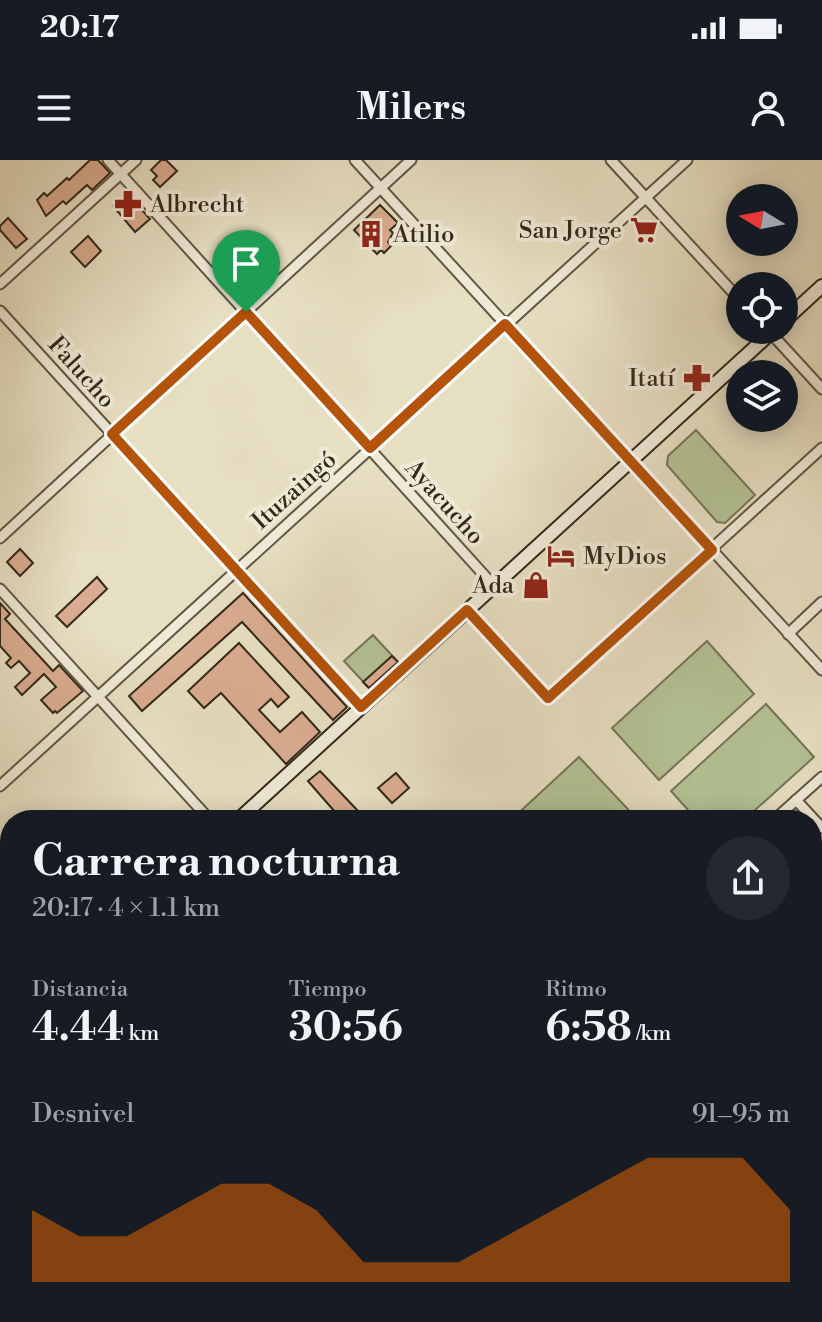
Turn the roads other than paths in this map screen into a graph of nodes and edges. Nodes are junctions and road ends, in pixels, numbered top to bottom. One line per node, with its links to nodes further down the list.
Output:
1 (108, 160): 7 (street, Ayacucho)
2 (136, 160): 7 (street)
3 (355, 160): 8 (street)
4 (411, 160): 8 (street)
5 (611, 160): 9 (street)
6 (687, 160): 9 (street, Ituzaingó)
7 (121, 174): 10 (street); 15 (street, Ayacucho)
8 (381, 188): 15 (street); 16 (street)
9 (645, 197): 11 (street); 16 (street, Ituzaingó)
10 (0, 284)
11 (726, 285)
12 (822, 286): 13 (main road)
13 (798, 308)
14 (0, 311): 20 (street, Falucho)
15 (246, 312): 20 (street); 21 (street, Ayacucho)
16 (505, 324): 21 (street, Ituzaingó); 23 (street)
17 (757, 344): 23 (main road)
18 (782, 344): 19 (street)
19 (822, 389)
20 (112, 434): 24 (street); 26 (street, Falucho)
21 (370, 448): 26 (street, Ituzaingó); 27 (street, Ayacucho)
22 (822, 448): 25 (street)
23 (630, 461): 25 (street); 27 (main road)
24 (0, 538)
25 (712, 550): 30 (street); 31 (street)
26 (236, 570): 33 (street, Ituzaingó); 34 (street, Falucho)
27 (494, 586): 30 (main road)
28 (0, 589): 33 (street)
29 (822, 602): 31 (street)
30 (467, 610): 34 (main road)
31 (788, 634): 32 (street)
32 (822, 670)
33 (98, 697): 36 (street, Ituzaingó); 38 (street)
34 (361, 707): 39 (main road)
35 (822, 777): 37 (street)
36 (0, 786)
37 (796, 800): 40 (street); 41 (street)
38 (201, 810)
39 (249, 810)
40 (785, 810)
41 (805, 810)

